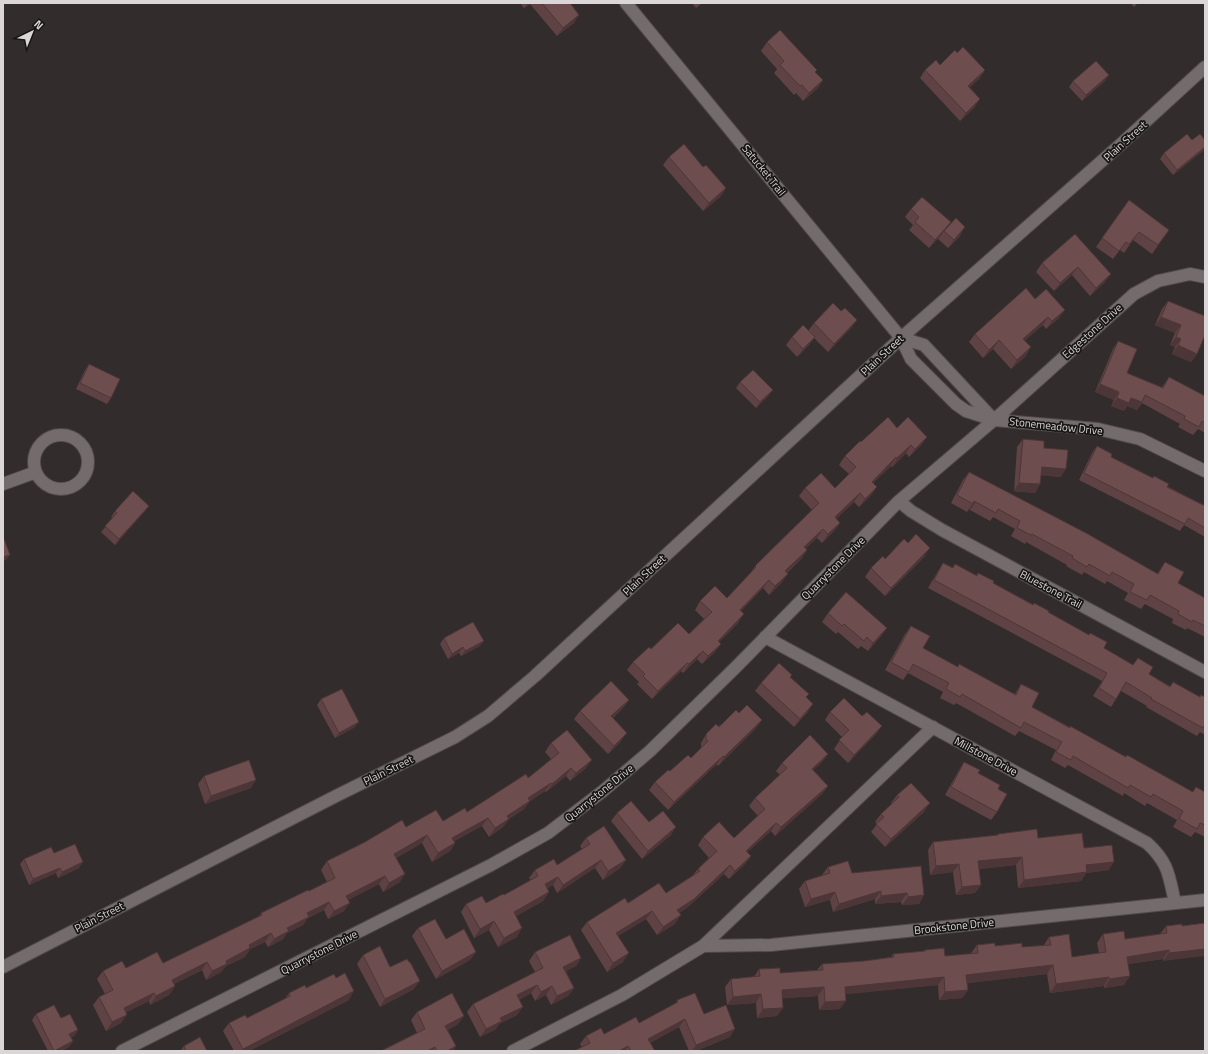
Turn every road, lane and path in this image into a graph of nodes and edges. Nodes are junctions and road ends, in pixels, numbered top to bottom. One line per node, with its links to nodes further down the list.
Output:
1 (626, 3): 4 (street, Satucket Trail)
2 (1205, 68): 4 (street, Plain Street)
3 (1205, 277): 5 (street, Edgestone Drive)
4 (901, 338): 5 (street); 5 (street, Satucket Trail); 16 (street, Plain Street)
5 (994, 420): 6 (street, Stonemeadow Drive); 9 (street, Quarrystone Drive)
6 (1205, 471)
7 (36, 472): 7 (street); 8 (street)
8 (3, 484)
9 (899, 501): 10 (street, Quarrystone Drive); 11 (street, Bluestone Trail)
10 (765, 637): 12 (street, Millstone Drive); 17 (street, Quarrystone Drive)
11 (1205, 672)
12 (933, 727): 14 (street, Millstone Drive); 15 (street)
13 (1205, 900): 14 (street, Brookstone Drive)
14 (1175, 903): 15 (street, Brookstone Drive)
15 (703, 946): 18 (street)
16 (3, 968)
17 (122, 1051)
18 (513, 1051)

